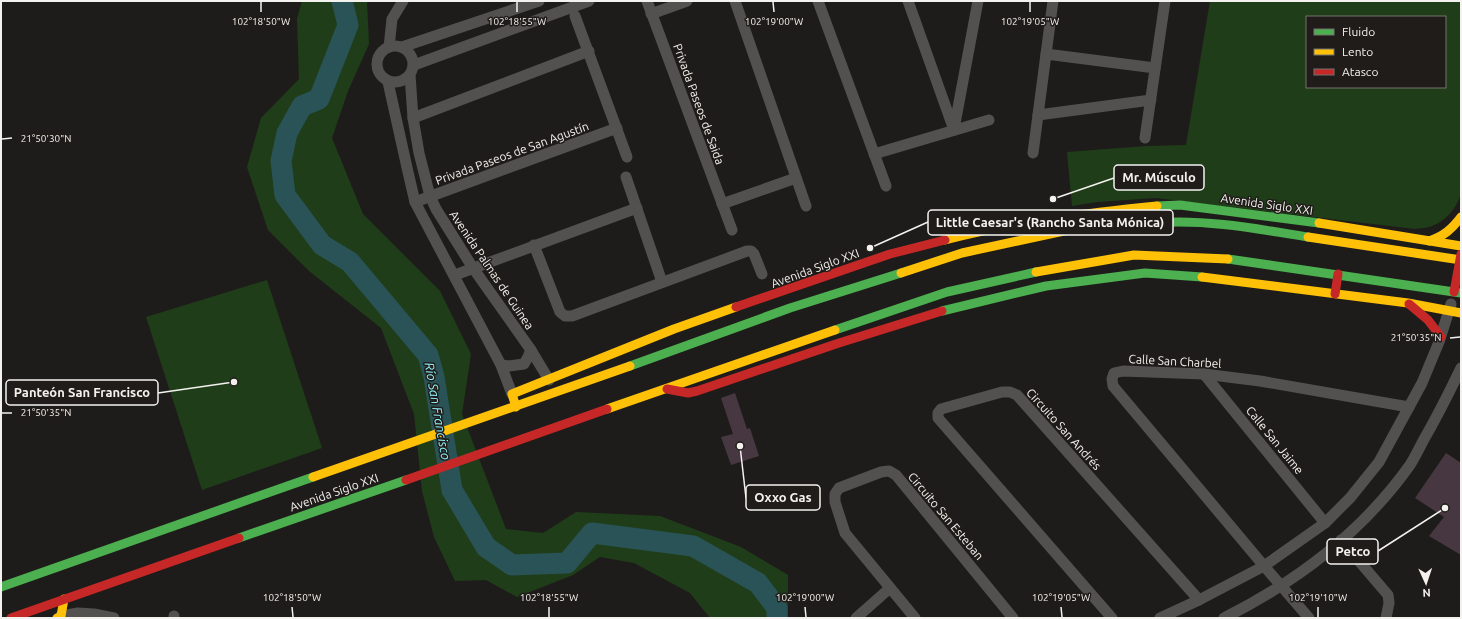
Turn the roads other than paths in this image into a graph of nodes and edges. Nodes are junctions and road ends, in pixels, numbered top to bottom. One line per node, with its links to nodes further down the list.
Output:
1 (403, 1): 14 (street)
2 (539, 1): 15 (street)
3 (589, 1): 12 (street)
4 (647, 1): 13 (street, Privada Paseos de Saida)
5 (687, 1): 13 (street)
6 (736, 1): 32 (street)
7 (818, 1): 29 (street)
8 (908, 1): 26 (street)
9 (978, 1): 26 (street)
10 (1054, 1): 17 (street)
11 (1165, 1): 18 (street)
12 (573, 12): 16 (street); 19 (street)
13 (652, 14): 36 (street, Privada Paseos de Saida)
14 (389, 47): 15 (street); 20 (street)
15 (402, 47): 19 (street)
16 (589, 51): 23 (street); 25 (street)
17 (1046, 54): 18 (street); 22 (street)
18 (1155, 68): 21 (street)
19 (412, 70): 20 (street); 23 (street, Avenida Palmas de Guinea)
20 (388, 82): 35 (street)
21 (1151, 100): 22 (street); 27 (street)
22 (1038, 115): 28 (street)
23 (413, 118): 34 (street, Avenida Palmas de Guinea)
24 (989, 120): 26 (street)
25 (617, 128): 30 (street); 34 (street, Privada Paseos de San Agustín)
26 (954, 130): 29 (street)
27 (1146, 138)
28 (1033, 153)
29 (874, 154): 33 (street)
30 (627, 157)
31 (626, 177): 39 (street)
32 (796, 178): 36 (street); 38 (street)
33 (886, 186)
34 (430, 196): 35 (street, Privada Paseos de San Agustín); 47 (street, Avenida Palmas de Guinea)
35 (415, 202): 51 (street)
36 (722, 204): 42 (street, Privada Paseos de Saida)
37 (1180, 205): 41 (main road); 43 (main road, Avenida Siglo XXI); 54 (main road, Avenida Siglo XXI)
38 (806, 206)
39 (637, 208): 44 (street); 52 (street)
40 (1461, 217): 43 (main road)
41 (1181, 221): 46 (main road, Avenida Siglo XXI); 59 (main road, Avenida Siglo XXI)
42 (732, 230)
43 (1429, 241): 45 (main road, Avenida Siglo XXI)
44 (534, 246): 47 (street); 52 (street)
45 (1461, 246)
46 (1461, 258): 56 (main road)
47 (473, 268): 51 (street); 64 (street, Avenida Palmas de Guinea)
48 (1043, 270): 50 (main road, Avenida Siglo XXI); 53 (main road); 55 (main road, Avenida Siglo XXI)
49 (762, 274): 52 (street)
50 (1338, 274): 56 (main road, Avenida Siglo XXI); 57 (main road)
51 (455, 275): 65 (street)
52 (662, 282)
53 (1046, 286): 57 (main road, Avenida Siglo XXI); 60 (main road, Avenida Siglo XXI)
54 (785, 291): 59 (main road); 68 (main road, Avenida Siglo XXI)
55 (947, 292): 60 (main road); 69 (main road, Avenida Siglo XXI)
56 (1457, 292): 61 (street)
57 (1336, 294): 58 (main road, Avenida Siglo XXI)
58 (1408, 303): 61 (main road, Avenida Siglo XXI); 63 (main road)
59 (790, 308): 71 (main road, Avenida Siglo XXI)
60 (952, 308): 69 (main road, Avenida Siglo XXI)
61 (1449, 311): 62 (main road, Avenida Siglo XXI); 63 (street)
62 (1461, 313)
63 (1441, 337): 72 (street)
64 (531, 350): 65 (street); 68 (street, Avenida Palmas de Guinea)
65 (501, 365): 70 (street)
66 (1461, 368): 74 (street)
67 (1204, 374): 72 (street, Calle San Charbel); 73 (street, Calle San Jaime); 75 (street, Calle San Charbel)
68 (549, 380): 70 (main road, Avenida Siglo XXI)
69 (665, 389): 79 (main road, Avenida Siglo XXI)
70 (512, 394): 71 (main road)
71 (516, 407): 77 (main road, Avenida Siglo XXI)
72 (1409, 407): 73 (street)
73 (1325, 523): 75 (street)
74 (1341, 540): 76 (street); 91 (street)
75 (1264, 566): 76 (street); 80 (street)
76 (1280, 586): 89 (street); 90 (street)
77 (1, 587)
78 (890, 588): 84 (street); 85 (street, Circuito San Esteban); 86 (street, Circuito San Esteban)
79 (64, 599): 81 (main road); 82 (main road, Avenida Siglo XXI)
80 (1199, 600): 87 (street, Circuito San Andrés); 88 (street)
81 (60, 617): 83 (street)
82 (11, 618)
83 (114, 618)
84 (856, 618)
85 (915, 618)
86 (1013, 618)
87 (1112, 618)
88 (1160, 618)
89 (1224, 618)
90 (1309, 618)
91 (1386, 618)

